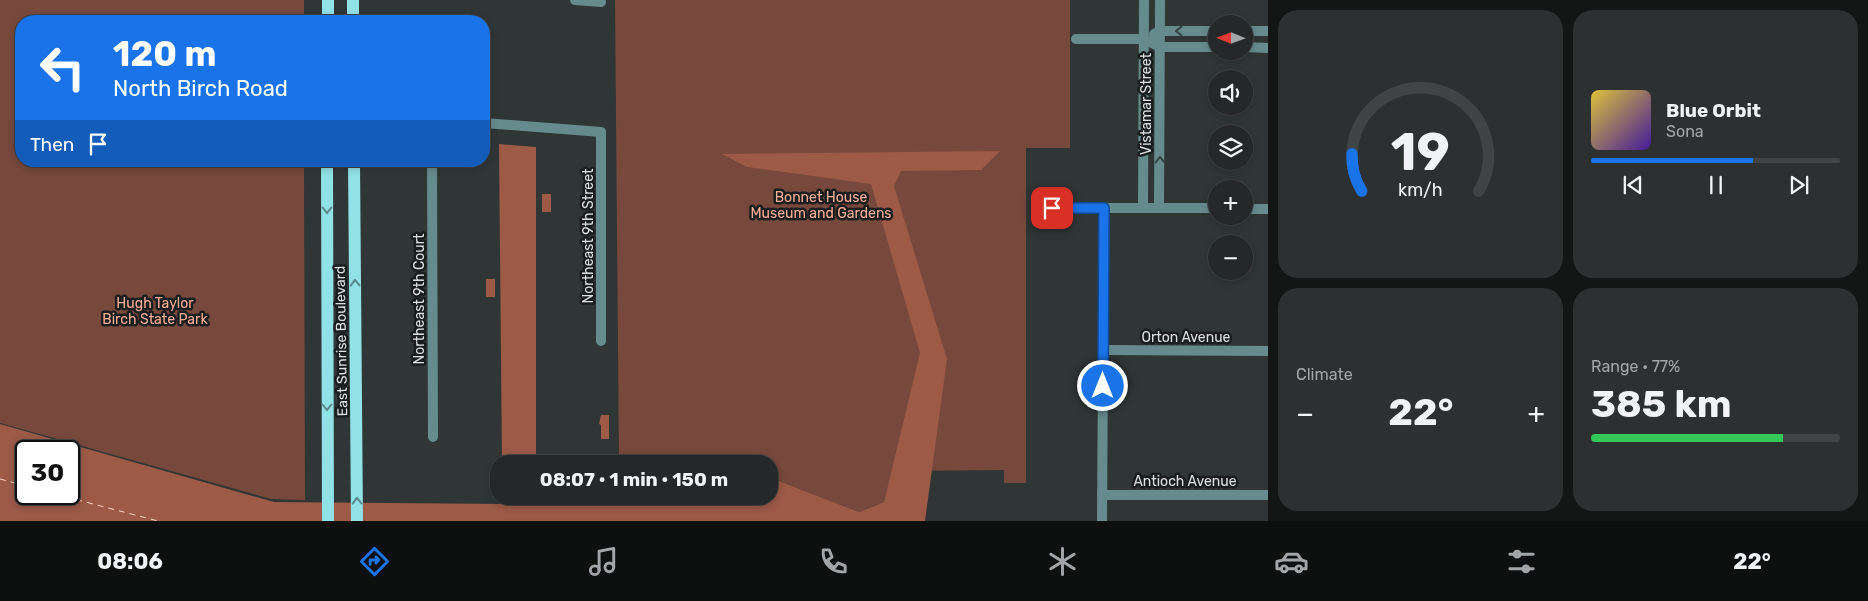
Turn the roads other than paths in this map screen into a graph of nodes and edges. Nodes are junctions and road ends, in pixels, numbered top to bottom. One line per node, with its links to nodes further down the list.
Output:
1 (328, 0): 7 (main road)
2 (353, 0): 8 (main road)
3 (575, 0): 6 (street)
4 (1144, 0): 14 (street, Vistamar Street)
5 (1160, 0): 9 (street, Vistamar Street)
6 (601, 2)
7 (328, 15)
8 (353, 15)
9 (1160, 31): 10 (street, one-way to 9); 14 (street); 15 (street, Vistamar Street)
10 (1208, 31)
11 (1253, 31): 12 (street)
12 (1268, 32)
13 (1076, 39): 14 (street)
14 (1144, 39): 15 (street); 20 (street, Vistamar Street)
15 (1160, 47): 16 (street); 21 (street, Vistamar Street)
16 (1208, 47)
17 (1253, 48): 18 (street)
18 (1268, 48)
19 (490, 124): 32 (street, Northeast 9th Street)
20 (1144, 124): 21 (street); 27 (street, Vistamar Street)
21 (1160, 124): 28 (street, Vistamar Street, one-way to 21)
22 (327, 167): 38 (main road, East Sunrise Boulevard, one-way to 38)
23 (354, 167): 39 (main road, East Sunrise Boulevard, one-way to 23)
24 (432, 167): 35 (street, Northeast 9th Court)
25 (1042, 208): 26 (street)
26 (1104, 208): 27 (street); 33 (street)
27 (1143, 208): 28 (street)
28 (1159, 208): 29 (street)
29 (1208, 208)
30 (1253, 209): 31 (street)
31 (1268, 209)
32 (601, 341)
33 (1103, 350): 34 (street, Orton Avenue); 36 (street)
34 (1268, 351)
35 (433, 437)
36 (1102, 495): 37 (street, Antioch Avenue); 40 (street)
37 (1268, 495)
38 (328, 521)
39 (358, 521)
40 (1102, 521)

